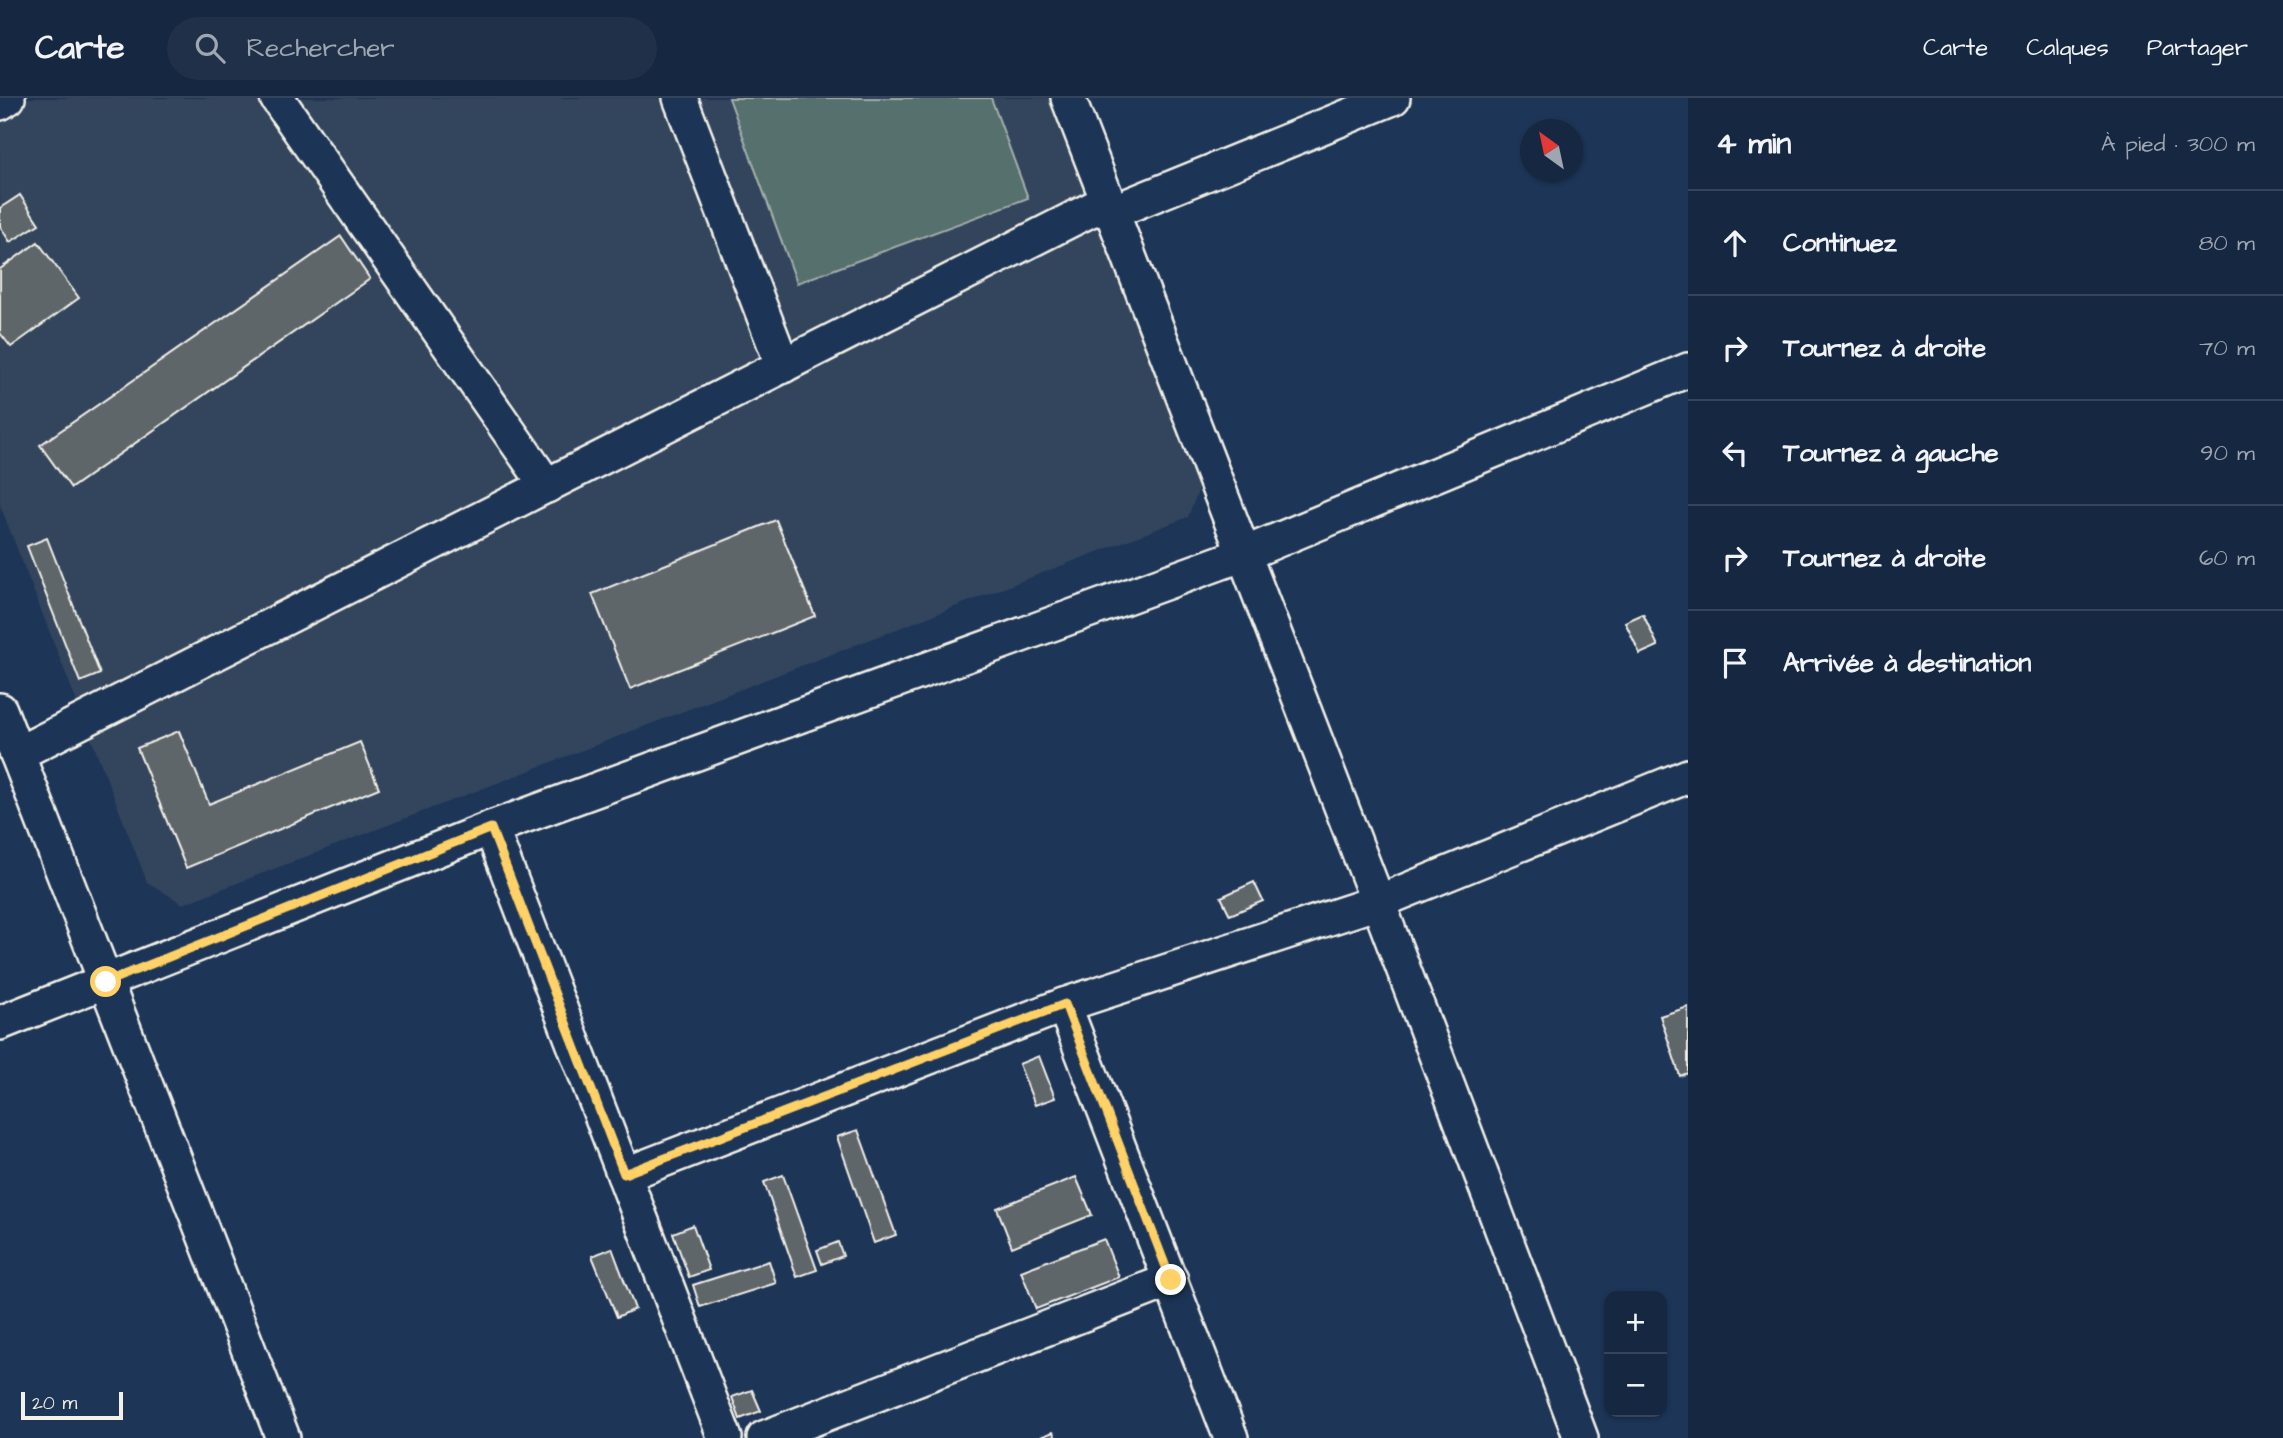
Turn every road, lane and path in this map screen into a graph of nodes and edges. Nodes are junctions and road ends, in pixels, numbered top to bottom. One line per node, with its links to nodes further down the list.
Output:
1 (8, 98): 6 (street)
2 (277, 98): 10 (street)
3 (680, 98): 8 (street)
4 (1068, 98): 7 (street)
5 (1392, 98): 7 (street)
6 (0, 103)
7 (1112, 212): 8 (street); 11 (street)
8 (783, 366): 10 (street)
9 (1688, 370): 11 (street)
10 (547, 486): 13 (street)
11 (1244, 554): 15 (street); 16 (street)
12 (0, 710): 13 (street)
13 (17, 754): 17 (street)
14 (1688, 776): 16 (street)
15 (491, 828): 17 (street); 20 (street)
16 (1378, 902): 18 (street); 26 (street)
17 (106, 982): 19 (street); 22 (street)
18 (1065, 1004): 20 (street); 21 (street)
19 (0, 1023)
20 (624, 1174): 23 (street)
21 (1171, 1280): 24 (street); 25 (street)
22 (283, 1438)
23 (725, 1438)
24 (764, 1438)
25 (1231, 1438)
26 (1581, 1438)

